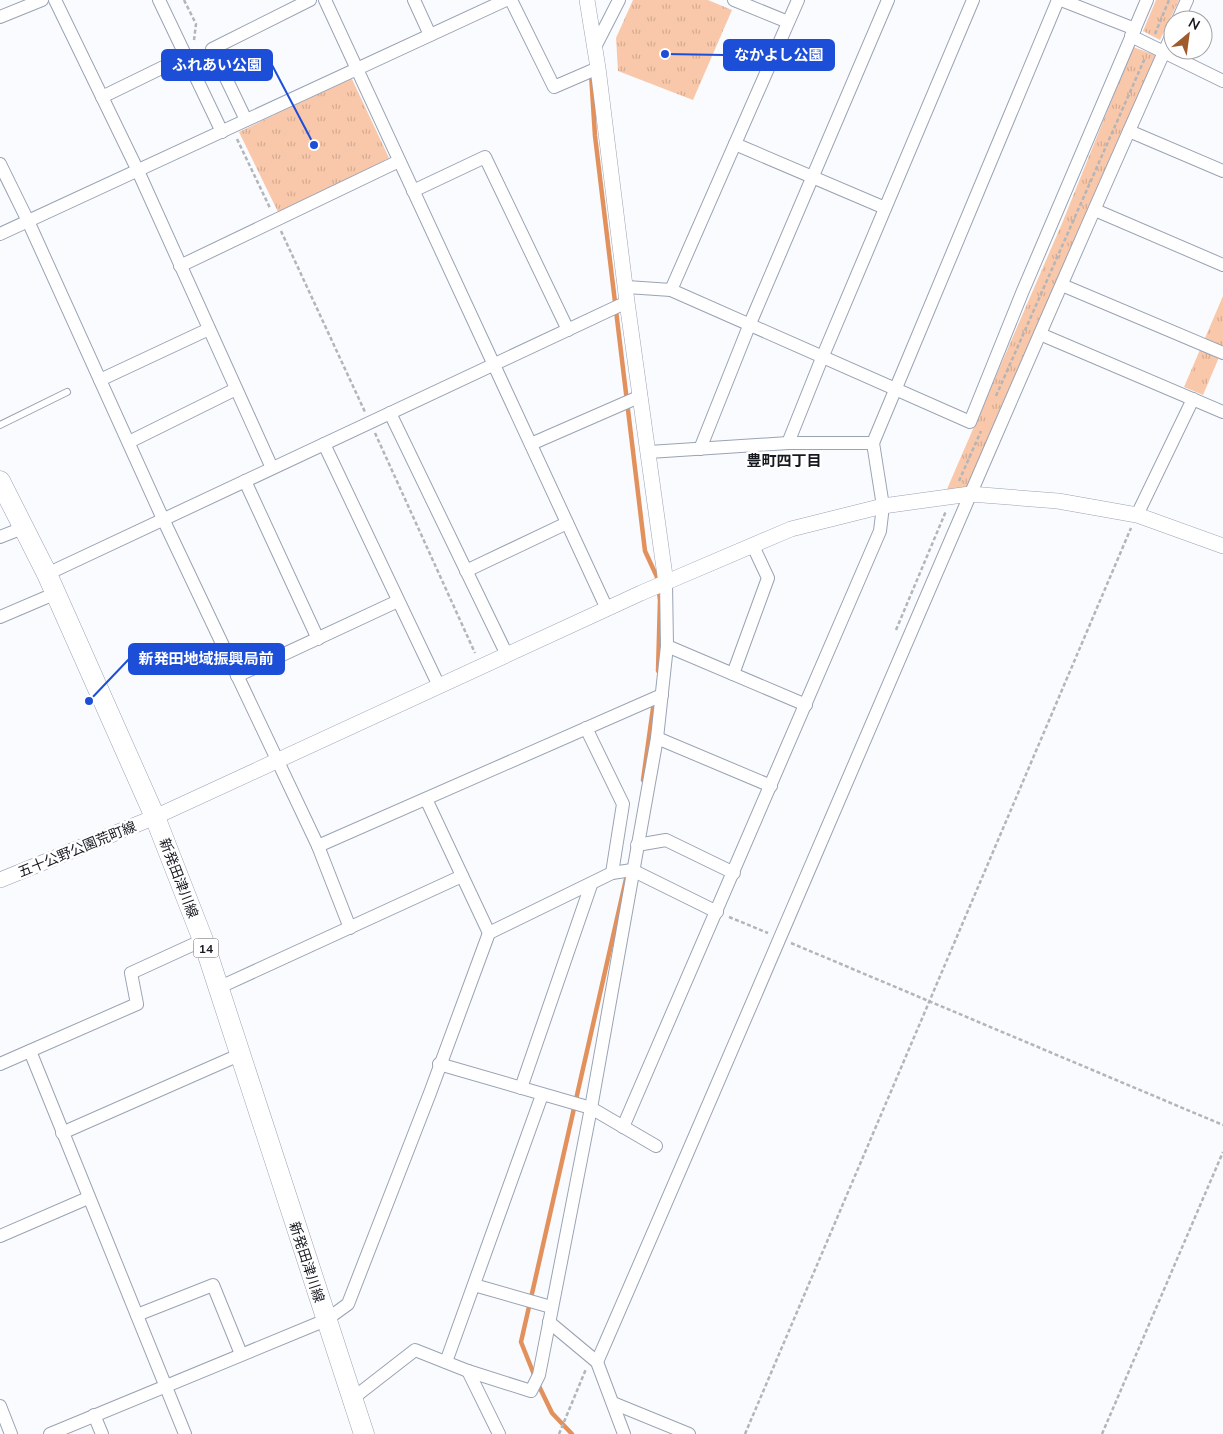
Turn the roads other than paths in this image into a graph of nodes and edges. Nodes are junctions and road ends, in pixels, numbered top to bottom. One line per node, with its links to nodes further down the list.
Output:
1 (42, 0): 17 (street)
2 (55, 0): 29 (street)
3 (159, 0): 24 (street)
4 (310, 0): 30 (street)
5 (325, 0): 27 (street)
6 (414, 0): 20 (street)
7 (506, 0): 20 (street)
8 (511, 0): 26 (street)
9 (587, 0): 21 (street)
10 (619, 0): 21 (street)
11 (734, 0): 18 (street)
12 (798, 0): 18 (street)
13 (888, 0): 38 (street)
14 (973, 0): 40 (street)
15 (1060, 0): 19 (street); 58 (street)
16 (1147, 0): 19 (street)
17 (0, 17)
18 (788, 22): 33 (street)
19 (1133, 32): 22 (street); 58 (street)
20 (430, 35): 27 (street)
21 (595, 47): 26 (street)
22 (1163, 52)
23 (1163, 55): 32 (street)
24 (186, 56): 29 (street); 31 (street)
25 (1179, 60): 28 (street)
26 (598, 68): 48 (street)
27 (357, 69): 30 (street); 34 (street)
28 (1223, 81)
29 (102, 97): 36 (street)
30 (246, 120): 31 (street)
31 (227, 130): 36 (street)
32 (1129, 131): 37 (street); 41 (street)
33 (735, 144): 38 (street); 47 (street)
34 (399, 160): 39 (street); 44 (street)
35 (0, 164): 42 (street)
36 (138, 171): 42 (street); 44 (street)
37 (1223, 171)
38 (812, 178): 40 (street); 49 (street)
39 (413, 190): 51 (street); 55 (street)
40 (885, 208): 54 (street)
41 (1095, 210): 45 (street); 46 (street)
42 (28, 221): 43 (street); 56 (street)
43 (0, 234)
44 (180, 266): 50 (street)
45 (1223, 266)
46 (1062, 285): 52 (street); 53 (street)
47 (671, 290): 48 (street); 49 (street)
48 (627, 294): 51 (street); 60 (street)
49 (749, 326): 54 (street); 70 (street)
50 (209, 329): 56 (street); 57 (street)
51 (568, 330): 55 (street)
52 (1040, 334): 61 (street); 75 (street)
53 (1223, 353)
54 (822, 358): 58 (street); 66 (street)
55 (494, 364): 63 (street); 69 (street)
56 (100, 380): 65 (street)
57 (236, 389): 65 (street); 72 (street)
58 (896, 390): 67 (street)
59 (67, 392): 64 (lane)
60 (641, 396): 69 (street); 71 (street)
61 (1193, 399): 62 (street); 77 (street)
62 (1223, 412)
63 (390, 413): 68 (street); 84 (street)
64 (0, 425)
65 (129, 442): 78 (street)
66 (788, 443): 67 (street); 70 (street)
67 (873, 443): 76 (street)
68 (324, 444): 72 (street); 88 (street)
69 (531, 444): 79 (street)
70 (700, 449): 71 (street)
71 (649, 452): 86 (street)
72 (272, 468): 74 (street)
73 (0, 481): 80 (main road, 新発田津川線 / 14)
74 (245, 481): 78 (street); 91 (street)
75 (970, 494): 76 (street, 五十公野公園荒町線); 77 (street, 五十公野公園荒町線); 137 (street)
76 (883, 506): 82 (street, 五十公野公園荒町線); 98 (street)
77 (1137, 516): 83 (street, 五十公野公園荒町線)
78 (163, 519): 85 (street); 95 (street)
79 (567, 523): 84 (street); 89 (street)
80 (23, 528): 81 (street); 85 (main road, 新発田津川線 / 14)
81 (0, 537)
82 (753, 546): 86 (street, 五十公野公園荒町線); 94 (street)
83 (1223, 546)
84 (466, 572): 93 (street)
85 (47, 574): 87 (main road, 新発田津川線 / 14)
86 (666, 583): 89 (street, 五十公野公園荒町線); 92 (street)
87 (54, 594): 90 (street); 104 (main road, 新発田津川線 / 14)
88 (398, 601): 91 (street); 96 (street)
89 (607, 609): 93 (street, 五十公野公園荒町線)
90 (0, 617)
91 (318, 638): 95 (street)
92 (667, 646): 94 (street); 97 (street)
93 (507, 655): 96 (street, 五十公野公園荒町線)
94 (733, 674): 98 (street)
95 (237, 676): 101 (street)
96 (439, 686): 101 (street, 五十公野公園荒町線)
97 (662, 695): 99 (street); 100 (street)
98 (806, 705): 102 (street)
99 (586, 728): 103 (street); 108 (street)
100 (657, 738): 102 (street); 105 (street)
101 (277, 761): 104 (street, 五十公野公園荒町線); 106 (street)
102 (771, 786): 109 (street)
103 (426, 799): 106 (street); 110 (street)
104 (155, 817): 111 (street, 五十公野公園荒町線); 116 (main road, 新発田津川線 / 14)
105 (637, 845): 107 (street); 109 (street)
106 (318, 846): 114 (street)
107 (632, 870): 108 (street); 113 (street); 124 (street)
108 (612, 873): 112 (street)
109 (734, 873): 113 (street)
110 (462, 876): 114 (street); 115 (street)
111 (0, 880)
112 (591, 885): 115 (street); 122 (street)
113 (717, 912): 125 (street)
114 (350, 928): 117 (street)
115 (489, 933): 121 (street)
116 (202, 940): 117 (main road, 新発田津川線 / 14); 118 (street)
117 (220, 987): 119 (main road, 新発田津川線 / 14)
118 (30, 1051): 120 (street); 126 (street)
119 (239, 1055): 126 (street); 133 (main road, 新発田津川線 / 14)
120 (0, 1064)
121 (439, 1064): 122 (street); 133 (street)
122 (521, 1088): 123 (street)
123 (542, 1095): 124 (street); 130 (street)
124 (591, 1108): 125 (street); 131 (street)
125 (623, 1126): 127 (street)
126 (62, 1133): 128 (street)
127 (656, 1146)
128 (88, 1198): 129 (street); 132 (street)
129 (0, 1236)
130 (474, 1285): 131 (street); 136 (street)
131 (551, 1307): 134 (street)
132 (137, 1316): 135 (street); 139 (street)
133 (326, 1320): 135 (street); 140 (main road, 新発田津川線 / 14)
134 (549, 1322): 137 (street); 138 (street)
135 (240, 1354): 139 (street)
136 (446, 1362): 138 (street); 140 (street)
137 (597, 1362): 141 (street)
138 (468, 1371): 149 (street)
139 (166, 1385): 143 (street); 147 (street)
140 (352, 1399): 148 (main road, 新発田津川線 / 14)
141 (613, 1402): 150 (street); 151 (street)
142 (0, 1406): 144 (street)
143 (94, 1415): 145 (street); 146 (street)
144 (11, 1434)
145 (50, 1434)
146 (102, 1434)
147 (185, 1434)
148 (364, 1434)
149 (499, 1434)
150 (624, 1434)
151 (689, 1434)

